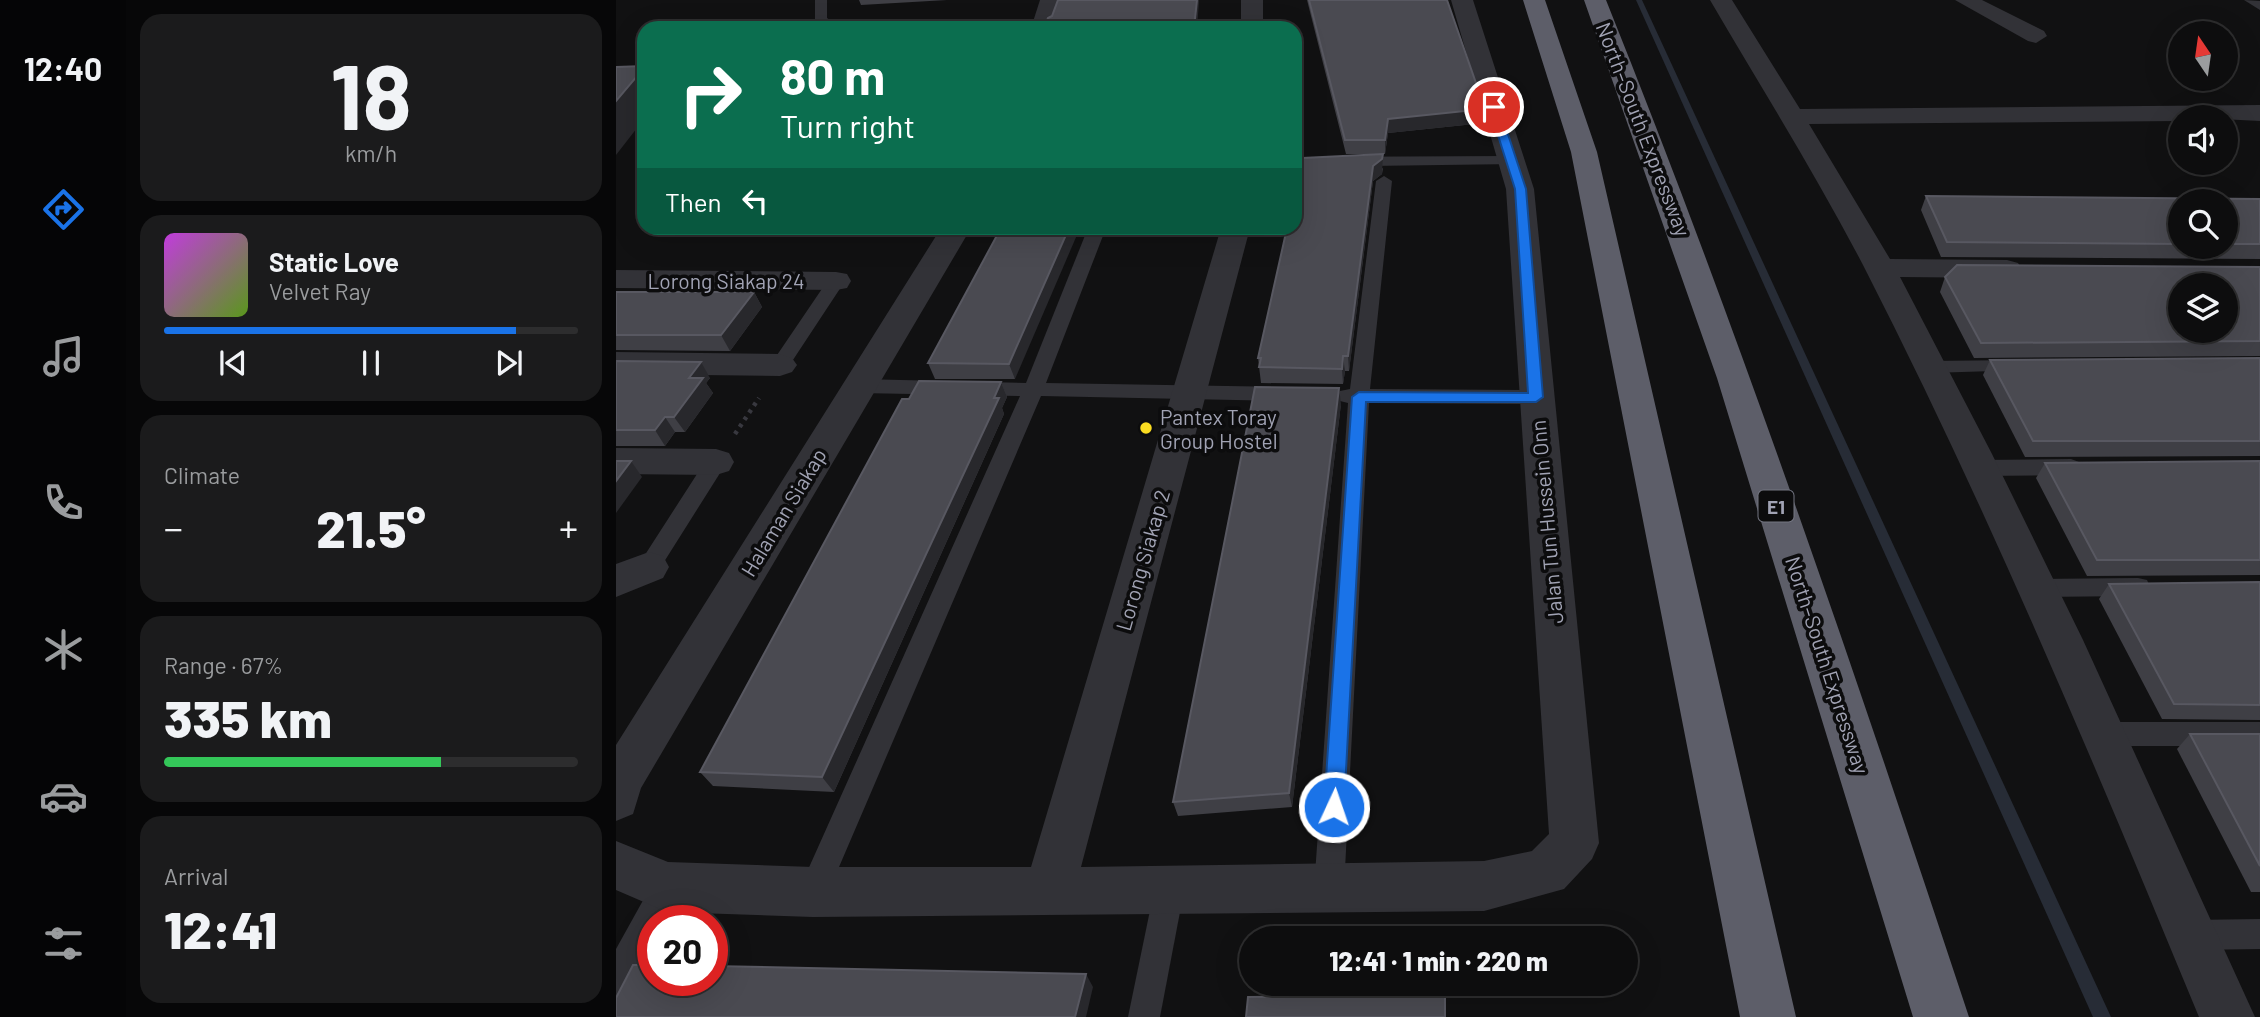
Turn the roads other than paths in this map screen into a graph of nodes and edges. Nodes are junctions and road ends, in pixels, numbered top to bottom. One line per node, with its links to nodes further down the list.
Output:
1 (821, 0): 11 (lane)
2 (1252, 0): 13 (street)
3 (1462, 0): 17 (street, Jalan Tun Hussein Onn)
4 (1534, 0): 58 (highway)
5 (1595, 0): 59 (highway, North–South Expressway / E1)
6 (1721, 0): 16 (street)
7 (1966, 0): 14 (street)
8 (2250, 0): 10 (lane)
9 (1054, 1): 12 (street)
10 (2260, 6)
11 (823, 21)
12 (1045, 21)
13 (1252, 21)
14 (2036, 36)
15 (2260, 113): 16 (street)
16 (1790, 117): 23 (street)
17 (1510, 161): 18 (lane); 37 (street, Jalan Tun Hussein Onn)
18 (1302, 162)
19 (1384, 181): 36 (lane)
20 (952, 235): 31 (street, Halaman Siakap)
21 (1094, 235): 32 (lane)
22 (1233, 235): 33 (street, Lorong Siakap 2)
23 (1879, 268): 24 (street); 30 (street)
24 (2029, 269)
25 (616, 279): 26 (street, Lorong Siakap 24)
26 (835, 281): 28 (lane)
27 (616, 363): 28 (street)
28 (780, 365)
29 (2040, 366): 30 (lane)
30 (1930, 367): 41 (street)
31 (859, 386): 32 (lane); 47 (street, Halaman Siakap)
32 (1033, 390): 33 (lane); 53 (lane)
33 (1189, 391): 34 (lane); 51 (street, Lorong Siakap 2)
34 (1307, 395)
35 (1333, 396): 36 (lane)
36 (1359, 397): 37 (lane); 50 (lane)
37 (1536, 397): 50 (street, Jalan Tun Hussein Onn)
38 (616, 461): 39 (street)
39 (716, 462): 42 (lane)
40 (2099, 467): 41 (lane)
41 (1979, 468): 44 (street)
42 (632, 574)
43 (2168, 586): 44 (lane)
44 (2036, 588): 45 (street)
45 (2106, 734): 46 (lane); 55 (street)
46 (2260, 734)
47 (616, 799)
48 (616, 865): 49 (street)
49 (667, 887): 53 (street); 56 (lane)
50 (1329, 889): 52 (street)
51 (1049, 891): 52 (street); 53 (street)
52 (1169, 891): 57 (lane)
53 (813, 892)
54 (2260, 934): 55 (lane)
55 (2192, 935): 60 (street)
56 (616, 981)
57 (1144, 1017)
58 (1768, 1017)
59 (1941, 1017)
60 (2227, 1017)

